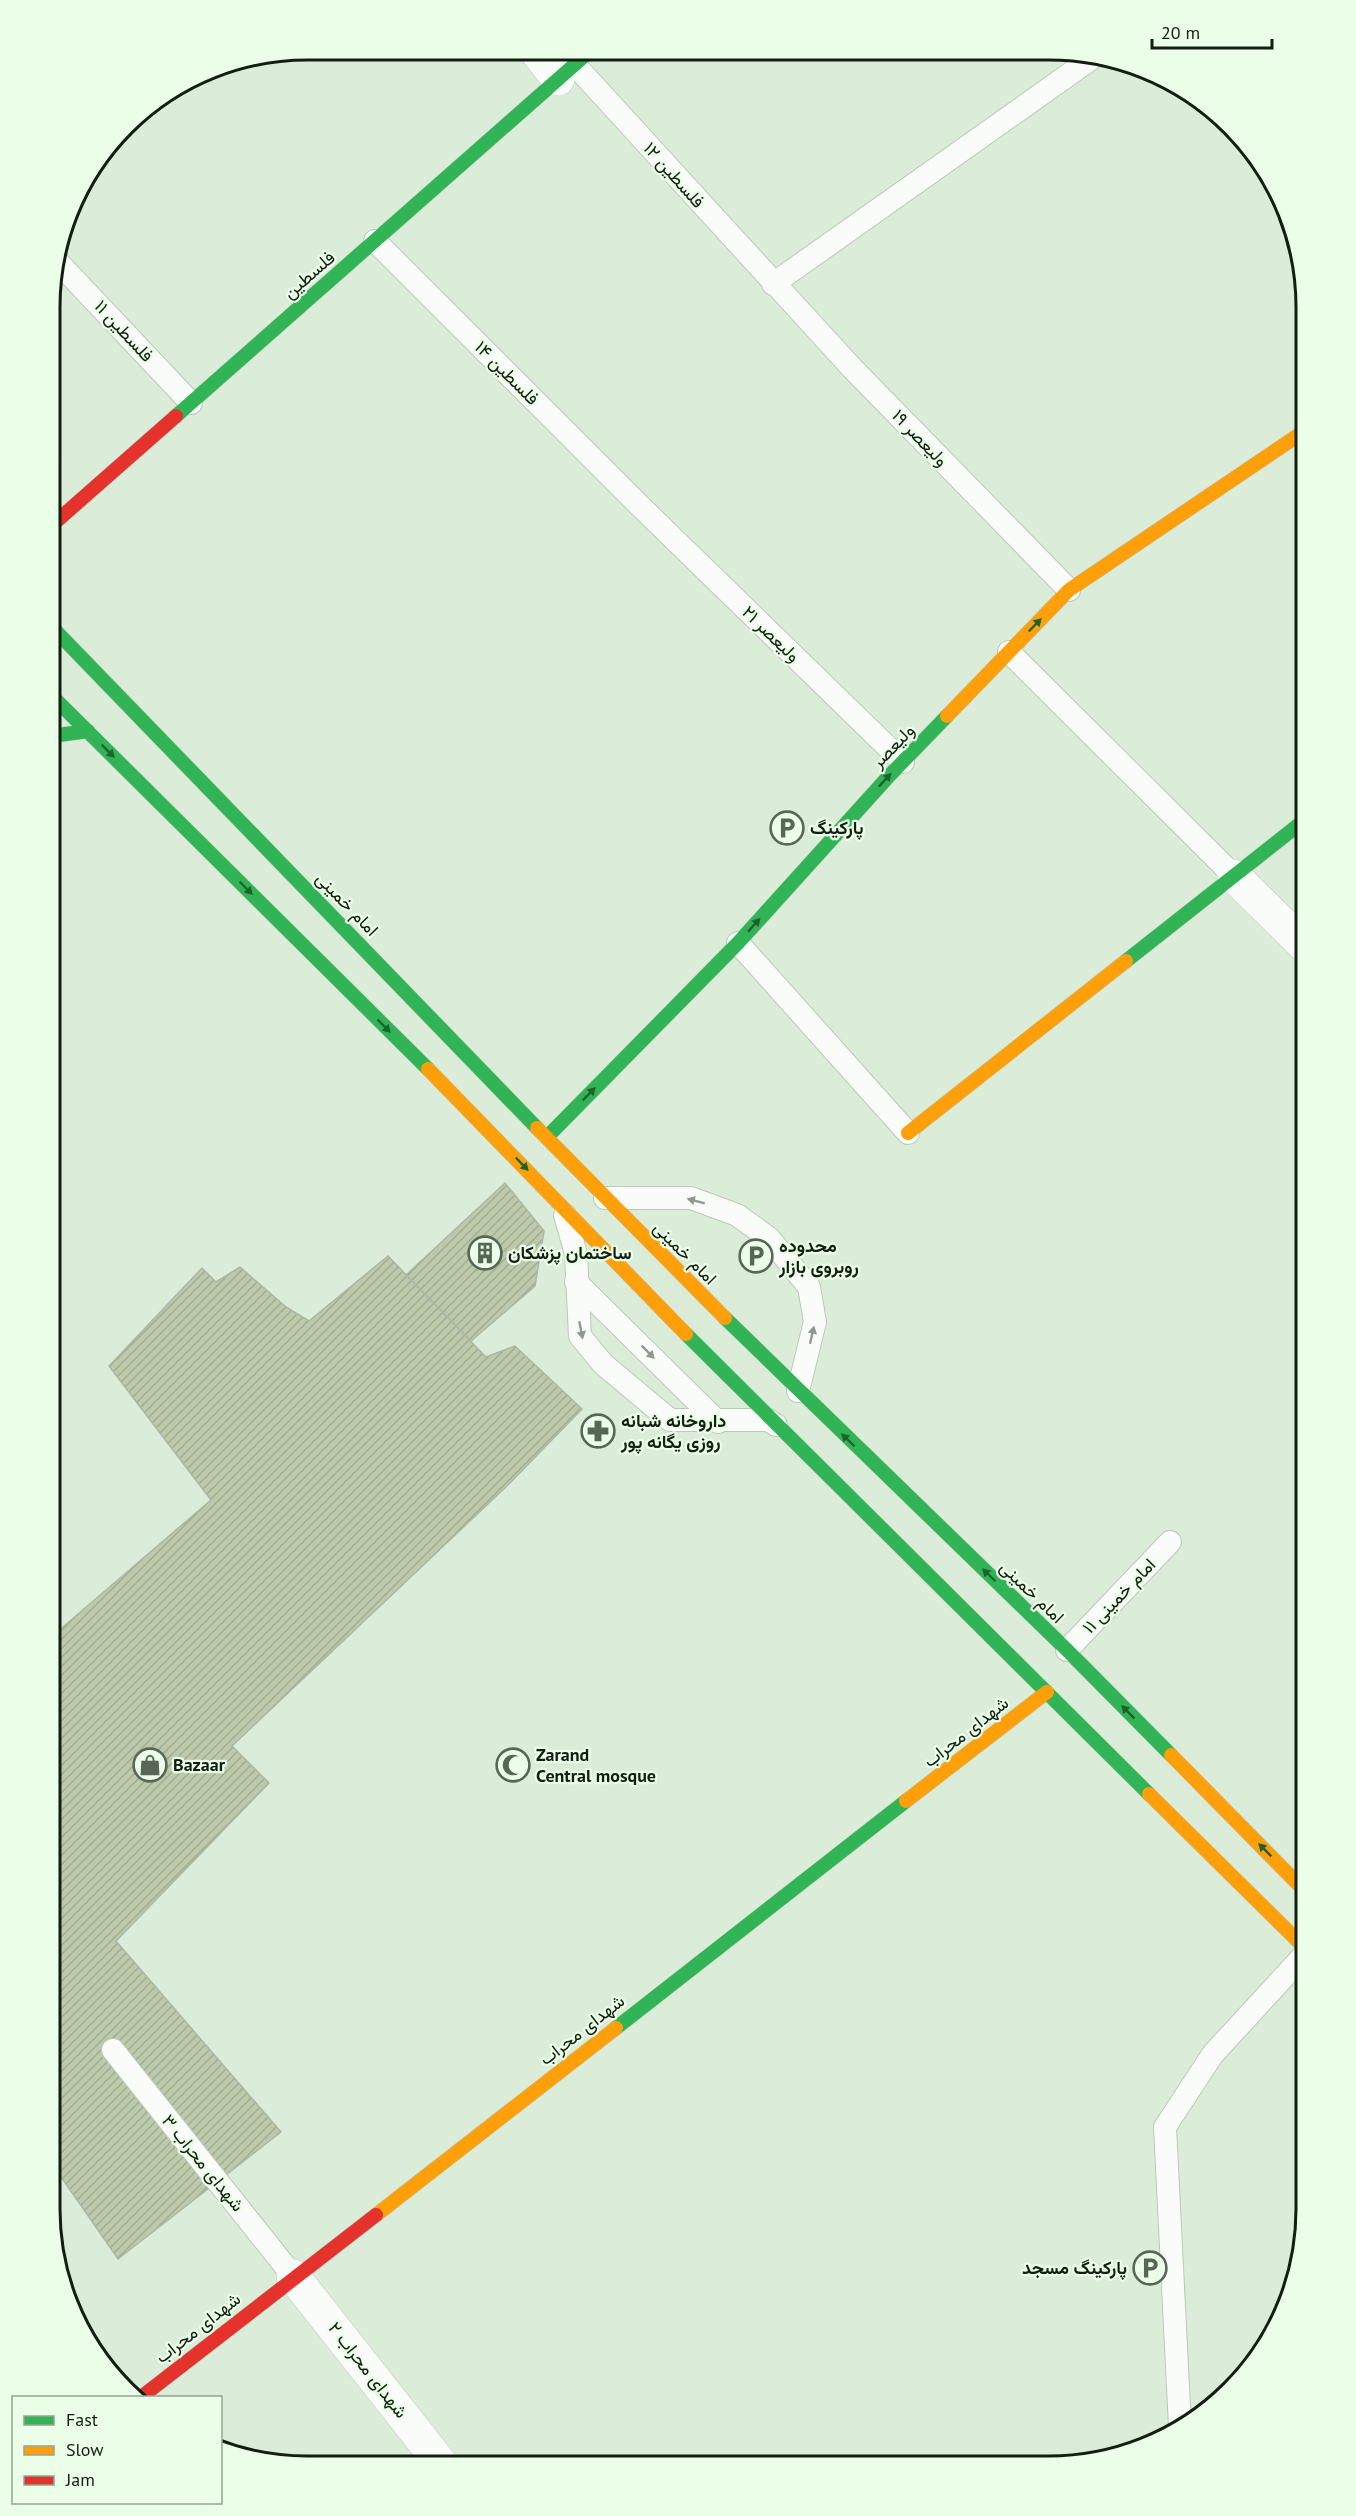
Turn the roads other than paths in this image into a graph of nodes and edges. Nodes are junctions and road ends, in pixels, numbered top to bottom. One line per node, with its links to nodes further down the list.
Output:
1 (1086, 63): 5 (lane)
2 (574, 65): 3 (main road, فلسطین); 5 (lane, فلسطین ۱۲)
3 (375, 241): 6 (main road, فلسطین); 8 (lane, فلسطین ۱۴)
4 (63, 268): 6 (lane, فلسطین ۱۱)
5 (773, 284): 10 (lane, ولیعصر ۱۹)
6 (191, 403): 9 (main road, فلسطین)
7 (1296, 438): 10 (main road, ولیعصر)
8 (640, 506): 16 (lane, ولیعصر ۲۱)
9 (60, 518)
10 (1069, 590): 12 (main road, ولیعصر, one-way to 10)
11 (60, 635): 22 (main road, امام خمینی)
12 (1009, 652): 16 (main road, ولیعصر); 18 (lane)
13 (60, 704): 14 (main road)
14 (88, 731): 15 (main road); 24 (main road, one-way to 24)
15 (60, 735)
16 (903, 762): 20 (main road, ولیعصر, one-way to 16)
17 (1296, 827): 18 (main road)
18 (1234, 876): 19 (street); 21 (main road)
19 (1296, 937)
20 (738, 943): 21 (lane); 22 (main road, ولیعصر, one-way to 20)
21 (908, 1133)
22 (548, 1136): 23 (main road, امام خمینی)
23 (605, 1197): 26 (main road, امام خمینی); 26 (lane, one-way to 23)
24 (564, 1211): 25 (lane); 28 (main road)
25 (576, 1282): 27 (lane, one-way to 27); 27 (lane, one-way to 27)
26 (798, 1391): 30 (main road, امام خمینی, one-way to 26)
27 (718, 1422): 28 (lane)
28 (782, 1430): 31 (main road)
29 (1170, 1542): 30 (lane, امام خمینی ۱۱)
30 (1067, 1650): 32 (main road, امام خمینی, one-way to 30)
31 (1047, 1692): 33 (main road); 36 (main road, شهدای محراب)
32 (1296, 1882)
33 (1296, 1941)
34 (1296, 1962): 38 (lane)
35 (112, 2050): 36 (lane, شهدای محراب ۳)
36 (293, 2276): 37 (main road, شهدای محراب); 39 (street, شهدای محراب ۲)
37 (143, 2394)
38 (1180, 2418)
39 (429, 2456)

